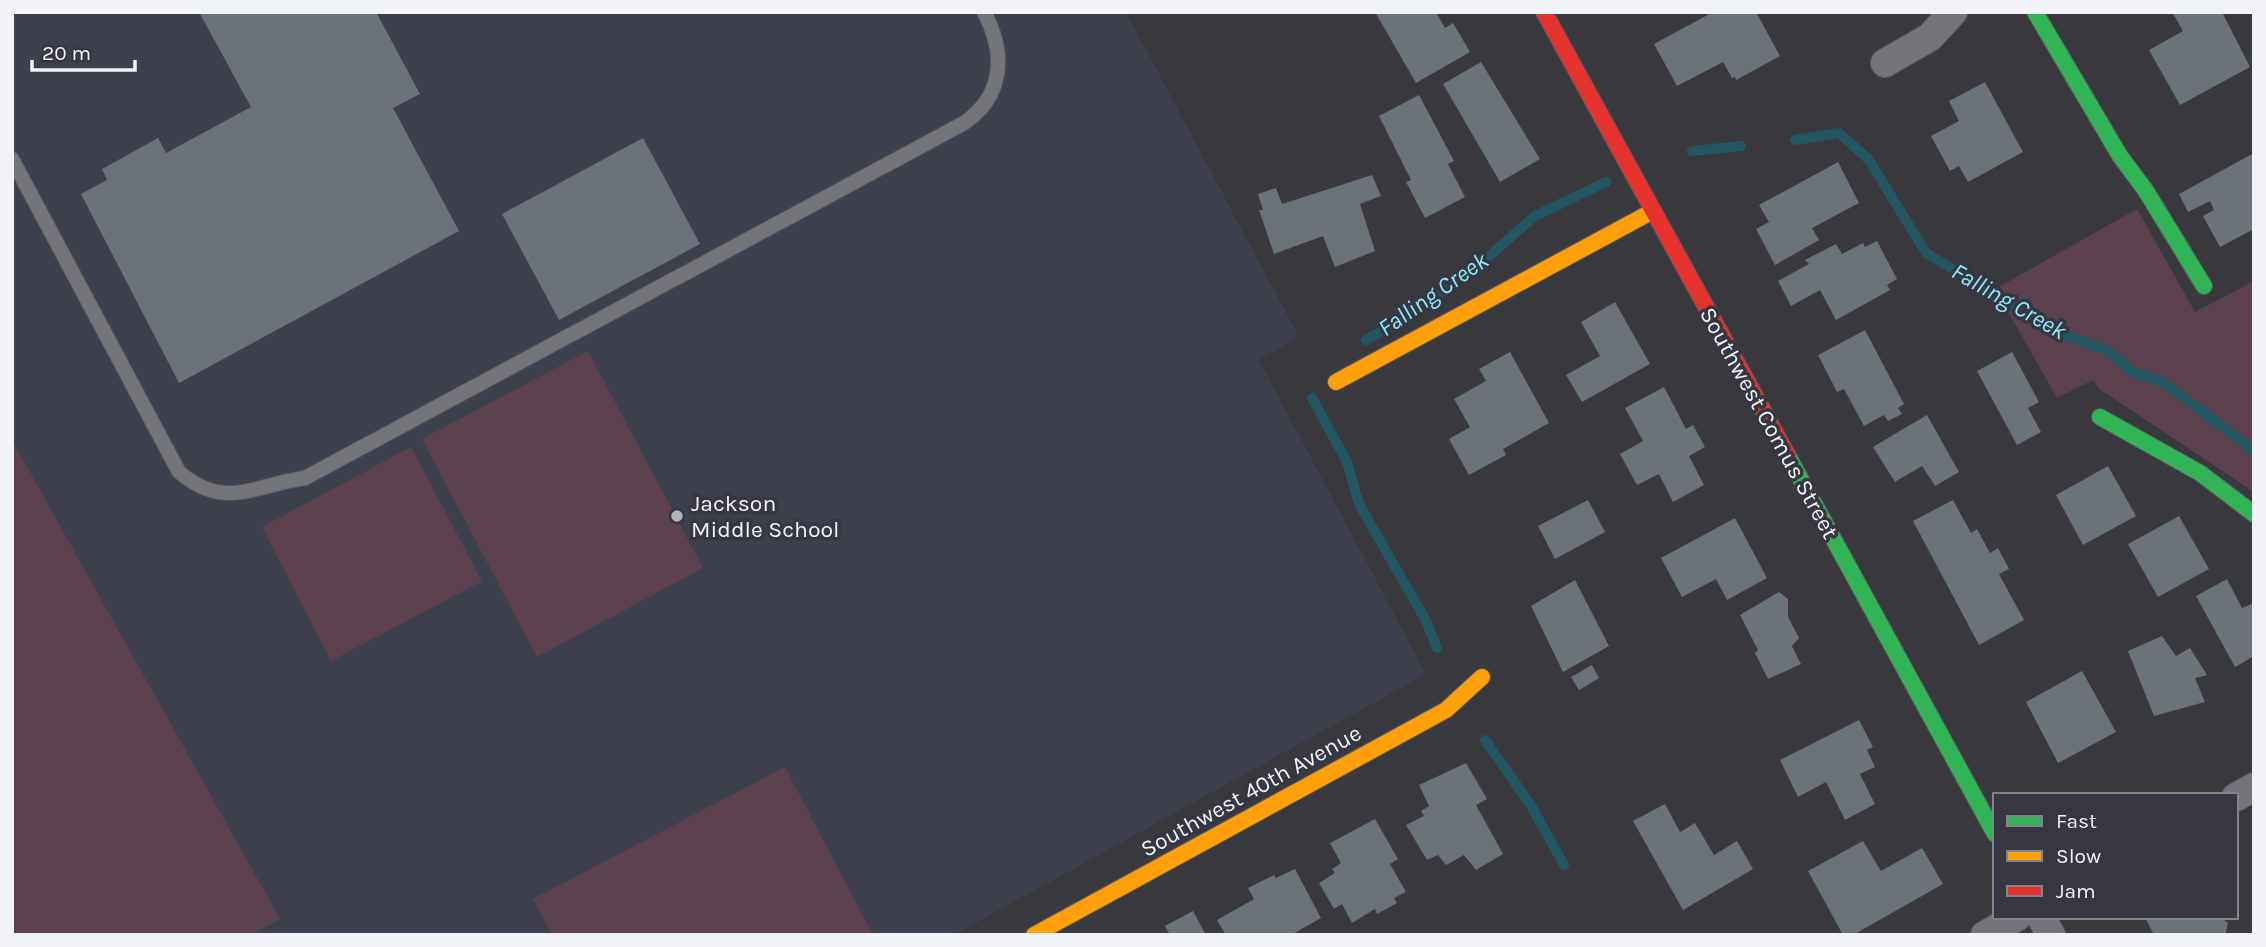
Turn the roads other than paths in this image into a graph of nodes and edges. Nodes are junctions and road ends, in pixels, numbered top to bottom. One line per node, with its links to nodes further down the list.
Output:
1 (985, 12): 6 (lane)
2 (1544, 12): 7 (street, Southwest Comus Street)
3 (1953, 12): 5 (street)
4 (2035, 12): 8 (street)
5 (1885, 63)
6 (12, 159)
7 (1653, 211): 9 (street); 15 (street, Southwest Comus Street)
8 (2204, 286)
9 (1336, 383)
10 (2100, 417): 11 (street)
11 (2254, 514)
12 (1482, 677): 18 (street, Southwest 40th Avenue)
13 (2254, 788): 14 (street)
14 (2238, 796)
15 (1993, 830)
16 (2013, 919): 19 (street)
17 (2042, 919): 20 (street)
18 (1034, 935)
19 (1984, 935)
20 (2051, 935)

